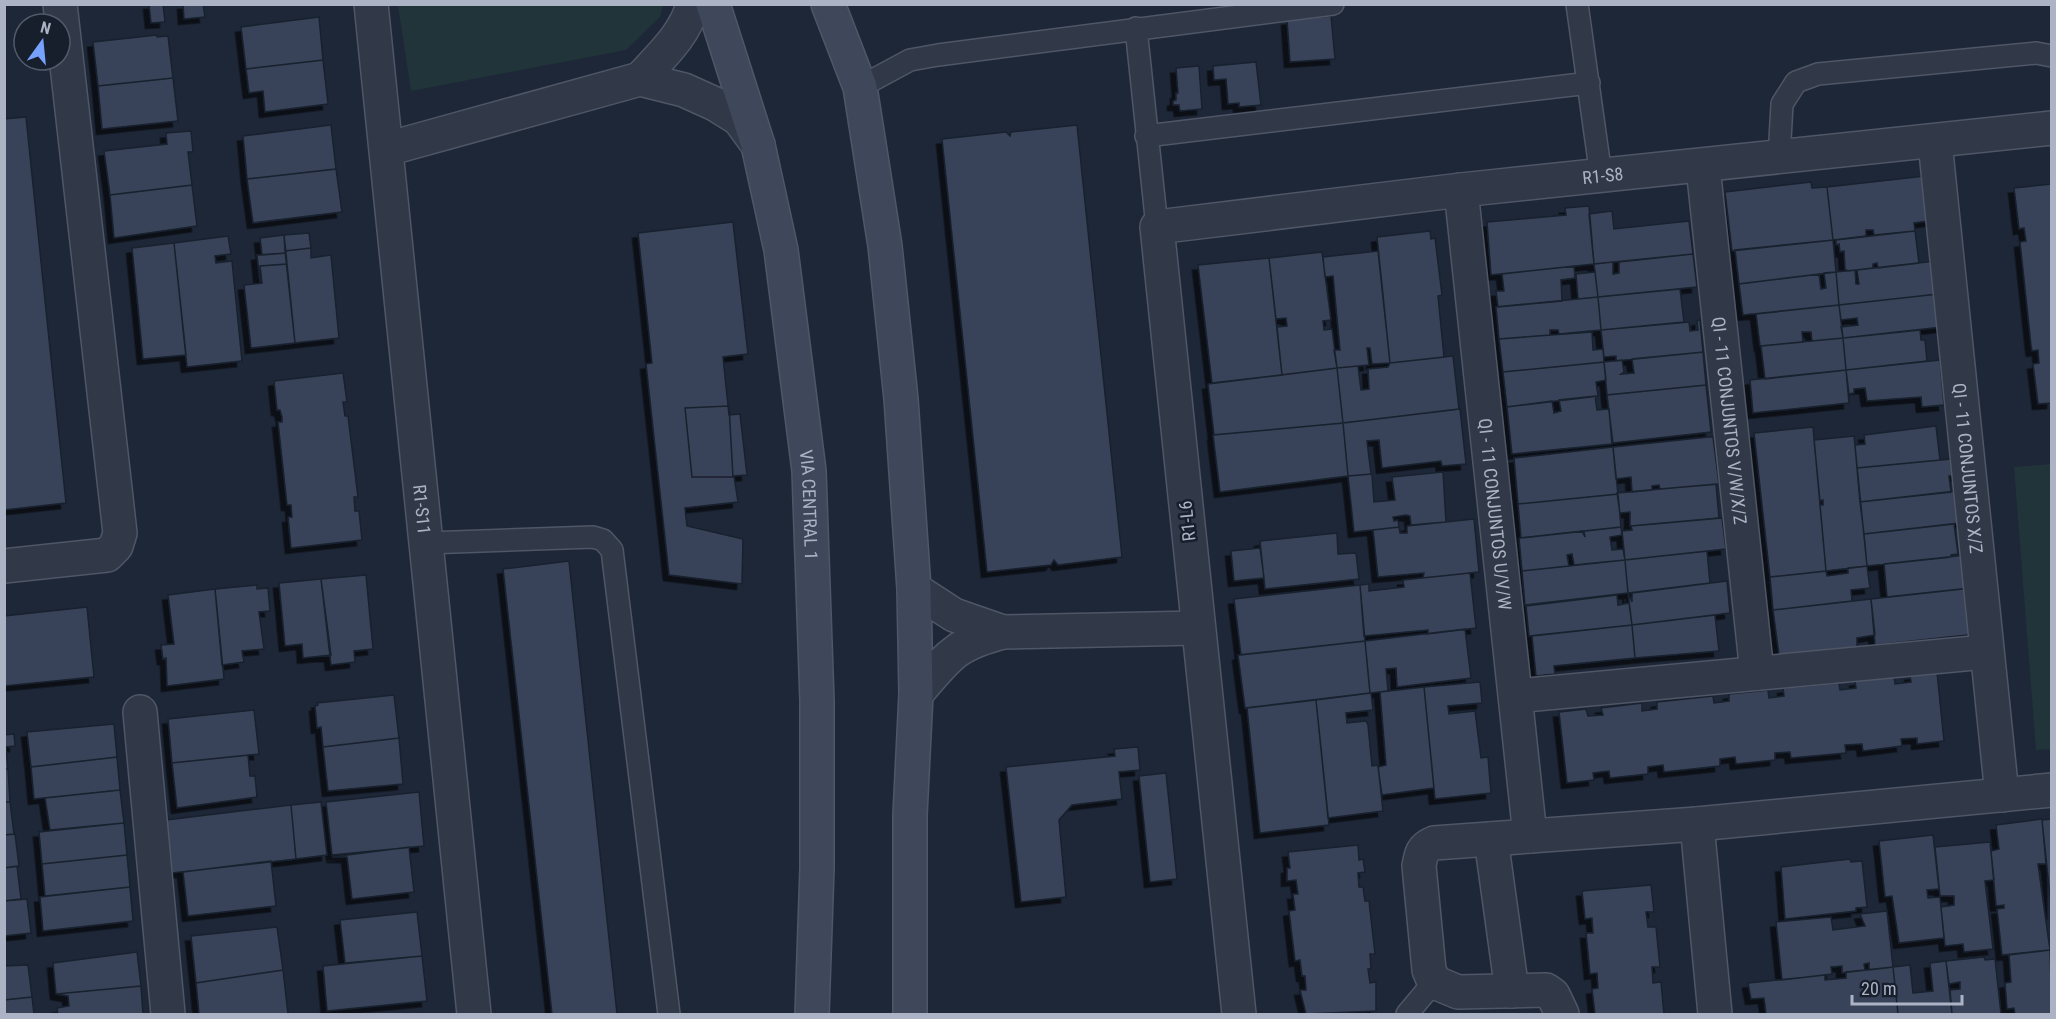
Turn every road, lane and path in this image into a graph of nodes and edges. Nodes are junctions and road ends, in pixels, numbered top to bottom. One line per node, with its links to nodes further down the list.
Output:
1 (60, 4): 24 (street)
2 (371, 4): 17 (street, R1-S11)
3 (693, 4): 10 (street)
4 (713, 4): 16 (main road, VIA CENTRAL 1)
5 (828, 4): 12 (main road)
6 (1333, 4): 8 (lane)
7 (1577, 4): 11 (lane)
8 (1136, 28): 12 (lane); 14 (lane, R1-L6)
9 (2052, 56): 18 (lane)
10 (640, 79): 16 (street); 17 (street)
11 (1588, 83): 14 (lane); 20 (lane)
12 (860, 87): 25 (main road)
13 (2052, 128): 15 (street, R1-S8)
14 (1146, 136): 22 (lane, R1-L6)
15 (1935, 142): 18 (street, R1-S8); 28 (street, QI - 11 CONJUNTOS X/Z)
16 (758, 145): 43 (main road, VIA CENTRAL 1)
17 (387, 149): 23 (street, R1-S11)
18 (1779, 158): 19 (street, R1-S8)
19 (1703, 167): 20 (street, R1-S8); 29 (street, QI - 11 CONJUNTOS V/W/X/Z)
20 (1601, 176): 21 (street, R1-S8)
21 (1461, 190): 22 (street, R1-S8); 31 (street, QI - 11 CONJUNTOS U/V/W)
22 (1156, 227): 26 (street, R1-L6)
23 (426, 543): 41 (street, R1-S11); 42 (lane)
24 (4, 566)
25 (914, 589): 27 (street); 30 (main road)
26 (1198, 628): 27 (street); 45 (street, R1-L6)
27 (1003, 632): 30 (street)
28 (1985, 652): 29 (street); 34 (street, QI - 11 CONJUNTOS X/Z)
29 (1757, 673): 31 (street)
30 (916, 694): 44 (main road)
31 (1516, 696): 36 (street, QI - 11 CONJUNTOS U/V/W)
32 (140, 712): 40 (street)
33 (2052, 790): 34 (street)
34 (2002, 795): 35 (street)
35 (1697, 824): 36 (street); 48 (street)
36 (1530, 836): 37 (street)
37 (1491, 839): 38 (street); 39 (street)
38 (1434, 982): 39 (street); 46 (lane)
39 (1512, 991): 47 (street)
40 (168, 1014)
41 (474, 1014)
42 (669, 1014)
43 (812, 1014)
44 (910, 1014)
45 (1239, 1014)
46 (1407, 1014)
47 (1562, 1014)
48 (1715, 1014)

